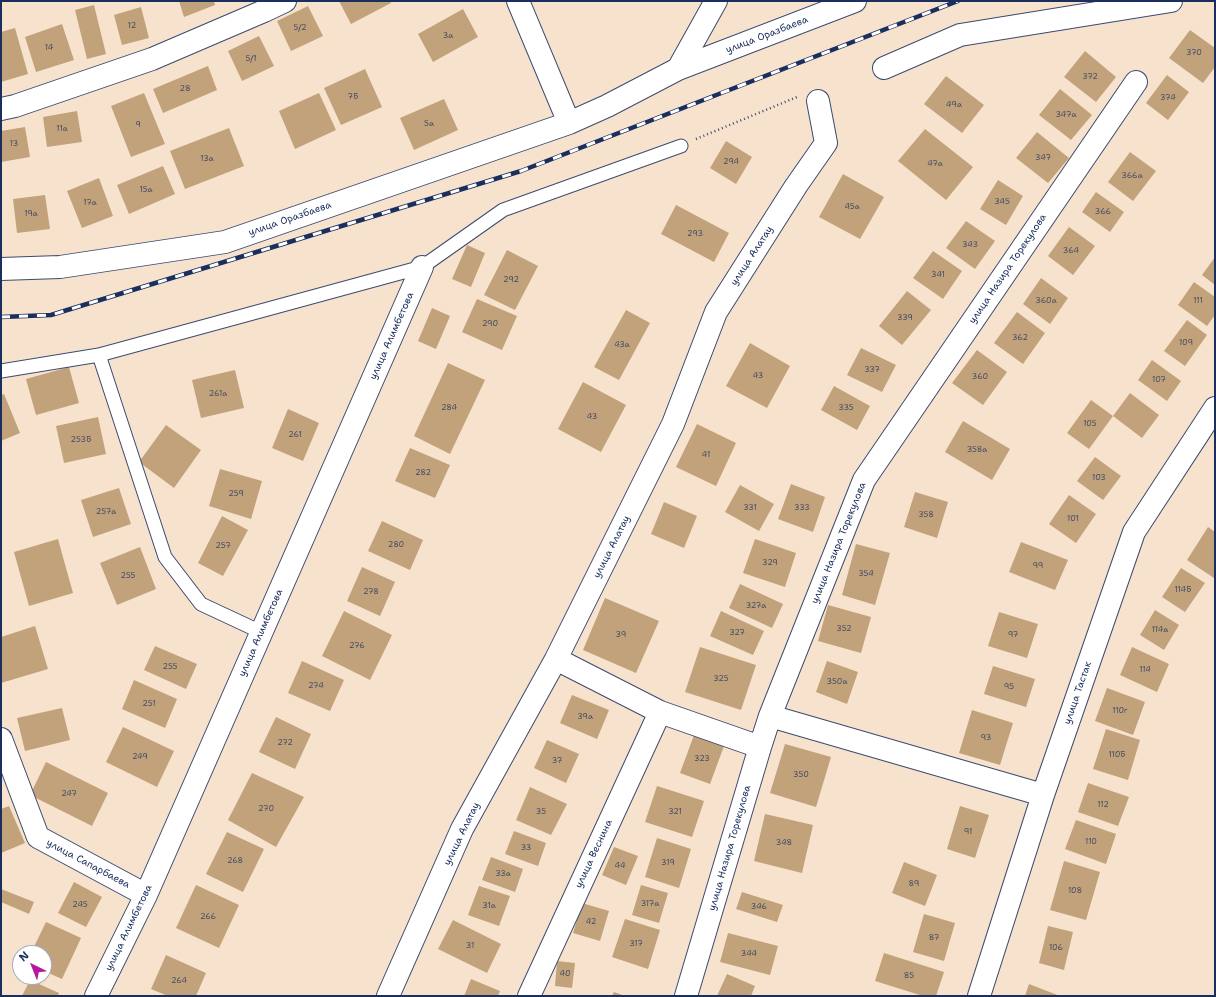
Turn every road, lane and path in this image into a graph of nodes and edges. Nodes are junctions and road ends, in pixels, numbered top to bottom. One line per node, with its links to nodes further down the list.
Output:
1 (285, 1): 10 (street)
2 (518, 1): 11 (street)
3 (716, 1): 7 (street)
4 (855, 1): 7 (street, улица Оразбаева)
5 (1171, 1): 6 (street)
6 (884, 68)
7 (678, 69): 11 (street, улица Оразбаева)
8 (1136, 82): 21 (street, улица Назира Торекулова)
9 (818, 101): 12 (path); 19 (street, улица Алатау)
10 (1, 109)
11 (569, 123): 14 (street, улица Оразбаева)
12 (681, 146): 13 (lane)
13 (422, 267): 15 (lane); 18 (street, улица Алимбетова)
14 (1, 269)
15 (99, 355): 16 (lane); 18 (lane)
16 (1, 371)
17 (1215, 408): 24 (street, улица Тастак)
18 (261, 632): 25 (street, улица Алимбетова)
19 (556, 658): 20 (street); 27 (street, улица Алатау)
20 (660, 712): 23 (street); 28 (street, улица Веснина)
21 (770, 716): 23 (street, улица Назира Торекулова); 24 (street)
22 (1, 739): 25 (street, улица Сапарбаева)
23 (760, 747): 29 (street, улица Назира Торекулова)
24 (1043, 795): 30 (street, улица Тастак)
25 (146, 895): 26 (street, улица Алимбетова)
26 (96, 996)
27 (388, 996)
28 (529, 996)
29 (686, 996)
30 (979, 996)

